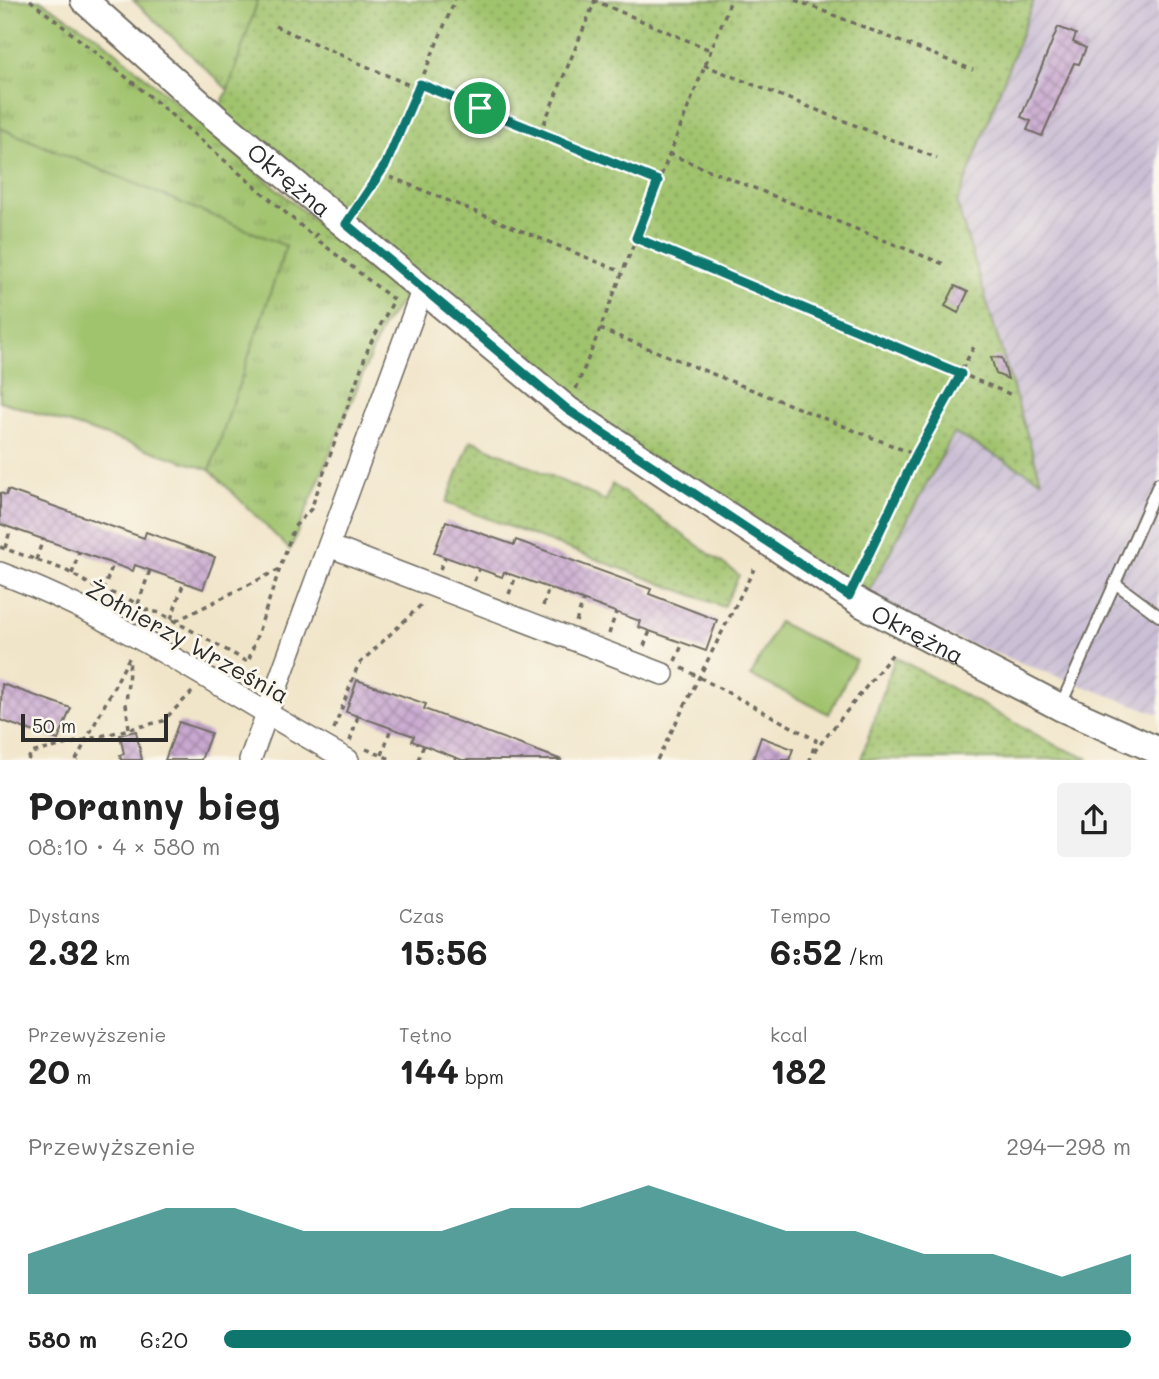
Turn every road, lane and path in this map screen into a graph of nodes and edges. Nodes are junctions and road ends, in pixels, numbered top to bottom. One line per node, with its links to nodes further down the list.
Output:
1 (72, 0): 7 (street, Okrężna)
2 (84, 0): 7 (street, Okrężna)
3 (594, 0): 9 (path); 13 (path)
4 (731, 0): 9 (path)
5 (796, 0): 11 (path)
6 (453, 1): 12 (path)
7 (102, 20): 18 (street, Okrężna)
8 (275, 26): 12 (path)
9 (710, 50): 10 (path)
10 (704, 65): 14 (path); 15 (path)
11 (973, 70)
12 (419, 86): 13 (path); 16 (path)
13 (540, 133): 17 (path)
14 (668, 154): 17 (path); 21 (path)
15 (937, 158)
16 (381, 173): 18 (path); 22 (path)
17 (658, 181): 20 (path)
18 (346, 224): 23 (street, Okrężna)
19 (314, 237): 38 (path)
20 (636, 238): 22 (path); 26 (path)
21 (946, 265)
22 (622, 272): 24 (path)
23 (423, 288): 28 (street, Okrężna); 33 (street)
24 (600, 329): 28 (path); 29 (path)
25 (976, 342): 26 (path)
26 (961, 374): 27 (path); 29 (path)
27 (1012, 395)
28 (568, 410): 49 (street, Okrężna)
29 (916, 455): 49 (path)
30 (1159, 483): 45 (lane)
31 (11, 528): 34 (path)
32 (43, 539): 36 (path)
33 (329, 546): 46 (street); 69 (street)
34 (2, 548): 36 (path)
35 (79, 552): 42 (path)
36 (36, 560): 42 (path)
37 (113, 564): 48 (path)
38 (279, 569): 57 (path); 57 (path)
39 (754, 569): 66 (path)
40 (150, 570): 52 (path)
41 (0, 573): 58 (street, Żołnierzy Września)
42 (72, 574): 48 (path)
43 (516, 576): 51 (path)
44 (184, 582): 57 (path)
45 (1115, 583): 56 (lane); 68 (lane)
46 (435, 587): 65 (street); 74 (path)
47 (549, 588): 55 (path)
48 (103, 591): 52 (path)
49 (849, 596): 68 (street, Okrężna)
50 (583, 601): 59 (path)
51 (506, 603)
52 (138, 604): 53 (path)
53 (147, 610): 57 (path); 58 (path)
54 (616, 612): 61 (path)
55 (540, 615)
56 (1159, 616)
57 (173, 620)
58 (109, 623): 69 (street, Żołnierzy Września)
59 (574, 627)
60 (650, 631): 63 (path)
61 (608, 639)
62 (683, 643): 65 (path)
63 (643, 651)
64 (895, 651): 78 (path)
65 (668, 668)
66 (698, 678): 78 (path); 85 (path)
67 (193, 690): 71 (path)
68 (1060, 707): 77 (street, Okrężna)
69 (267, 716): 76 (street, Żołnierzy Września); 82 (street)
70 (358, 716): 76 (path)
71 (129, 728): 73 (path); 73 (path)
72 (391, 728): 79 (path)
73 (88, 737): 80 (path); 81 (path)
74 (333, 737)
75 (424, 745): 84 (path)
76 (346, 747): 79 (path)
77 (1159, 751)
78 (813, 754): 86 (path)
79 (382, 755): 83 (path)
80 (28, 760)
81 (76, 760)
82 (250, 760)
83 (393, 760)
84 (418, 760)
85 (657, 760)
86 (810, 760)

